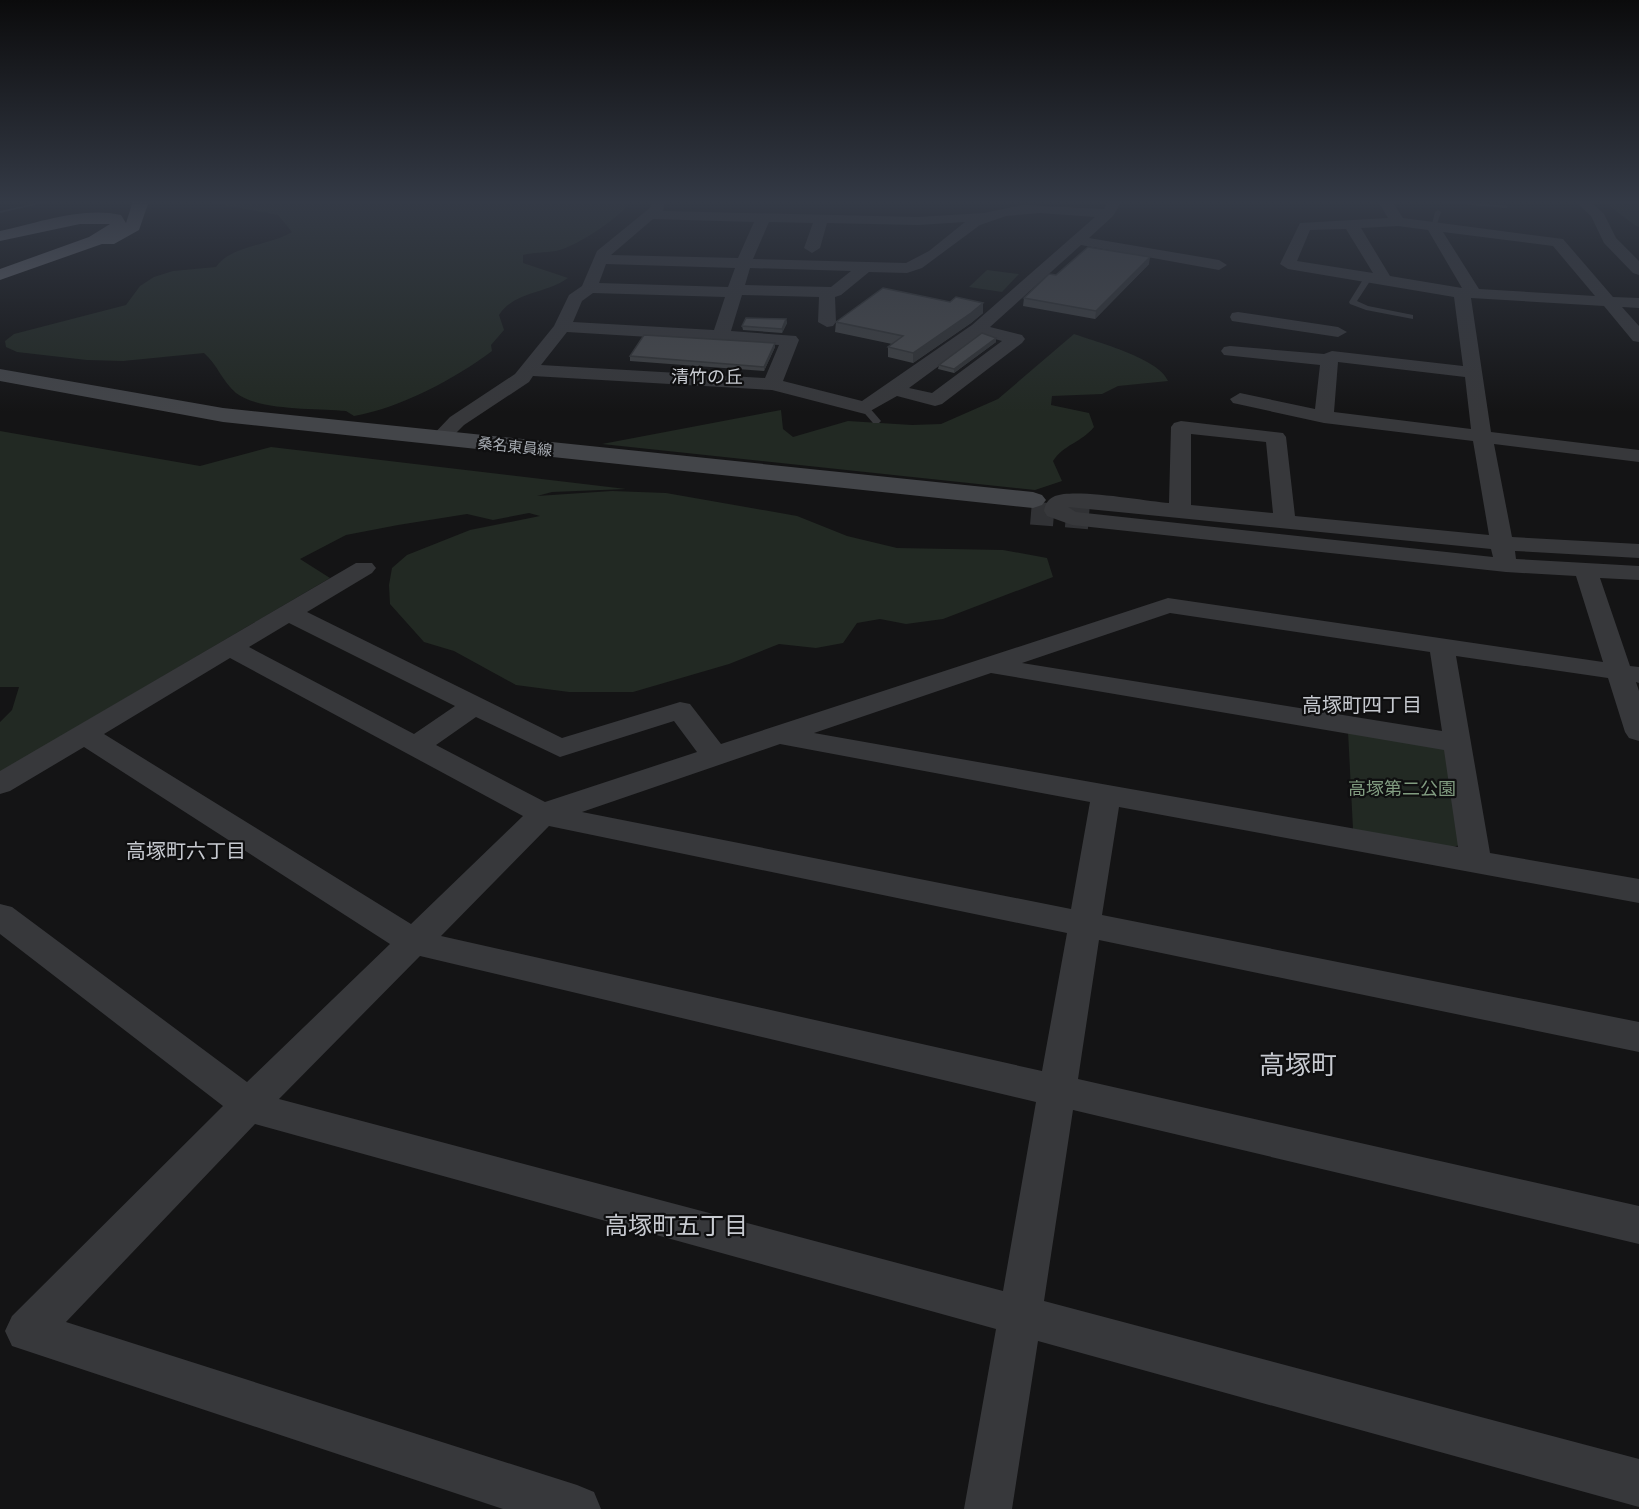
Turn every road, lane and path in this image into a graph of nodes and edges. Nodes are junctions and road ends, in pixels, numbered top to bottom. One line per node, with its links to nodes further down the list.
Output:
1 (15, 271): 11 (highway)
2 (15, 271): 11 (highway)
3 (597, 271): 14 (street)
4 (742, 271): 15 (street)
5 (860, 271): 17 (street)
6 (1042, 271): 25 (street)
7 (1330, 271): 12 (street)
8 (1379, 271): 13 (street)
9 (1459, 271): 16 (street)
10 (1584, 271): 18 (street)
11 (0, 277)
12 (1368, 278): 13 (street); 22 (lane)
13 (1385, 281): 16 (street)
14 (589, 288): 15 (street); 24 (street)
15 (736, 291): 17 (street); 27 (street)
16 (1468, 293): 18 (street); 32 (street)
17 (827, 294): 23 (street)
18 (1611, 301): 19 (street); 28 (street)
19 (1639, 303)
20 (1346, 311): 26 (street)
21 (1238, 317): 26 (street)
22 (1410, 317)
23 (827, 322)
24 (562, 327): 27 (street); 31 (street)
25 (978, 329): 36 (street); 36 (street)
26 (1338, 332): 30 (street)
27 (721, 335): 34 (street)
28 (1639, 337)
29 (1230, 351): 30 (street)
30 (1331, 358): 32 (street); 39 (street)
31 (529, 370): 34 (street); 42 (street)
32 (1473, 373): 41 (street)
33 (0, 375): 42 (main road, 桑名東員線)
34 (772, 384): 36 (street)
35 (0, 388): 42 (main road, 桑名東員線)
36 (894, 390)
37 (1240, 399): 38 (street)
38 (1264, 404): 39 (street); 40 (street)
39 (1324, 417): 41 (street)
40 (1241, 433): 44 (street); 45 (street)
41 (1482, 436): 43 (street); 47 (street)
42 (439, 439)
43 (1639, 456)
44 (1180, 512): 45 (street); 47 (street)
45 (1285, 522): 47 (street)
46 (1639, 551): 47 (street)
47 (1504, 554): 49 (street)
48 (364, 568): 51 (street)
49 (1586, 570): 50 (street); 55 (street)
50 (1639, 573)
51 (289, 613): 53 (street); 56 (street)
52 (1442, 646): 54 (street); 55 (street); 60 (street)
53 (230, 648): 58 (street); 61 (street)
54 (989, 665): 59 (street); 60 (street)
55 (1630, 674): 57 (street)
56 (474, 706): 61 (street); 62 (street)
57 (1639, 732)
58 (84, 734): 63 (street); 70 (street)
59 (778, 735): 62 (street); 64 (street)
60 (1457, 743): 66 (street)
61 (414, 747): 65 (street)
62 (715, 756): 65 (street)
63 (0, 784)
64 (1106, 795): 66 (street); 69 (street)
65 (543, 814): 69 (street); 70 (street)
66 (1476, 862): 67 (street)
67 (1639, 891)
68 (0, 917): 73 (street)
69 (1085, 924): 71 (street); 72 (street)
70 (413, 942): 72 (street); 73 (street)
71 (1639, 1037)
72 (1057, 1091): 74 (street); 75 (street)
73 (249, 1105): 75 (street); 77 (street)
74 (1639, 1225)
75 (1020, 1316): 76 (street); 78 (street)
76 (1639, 1483)
77 (576, 1509)
78 (988, 1509)

